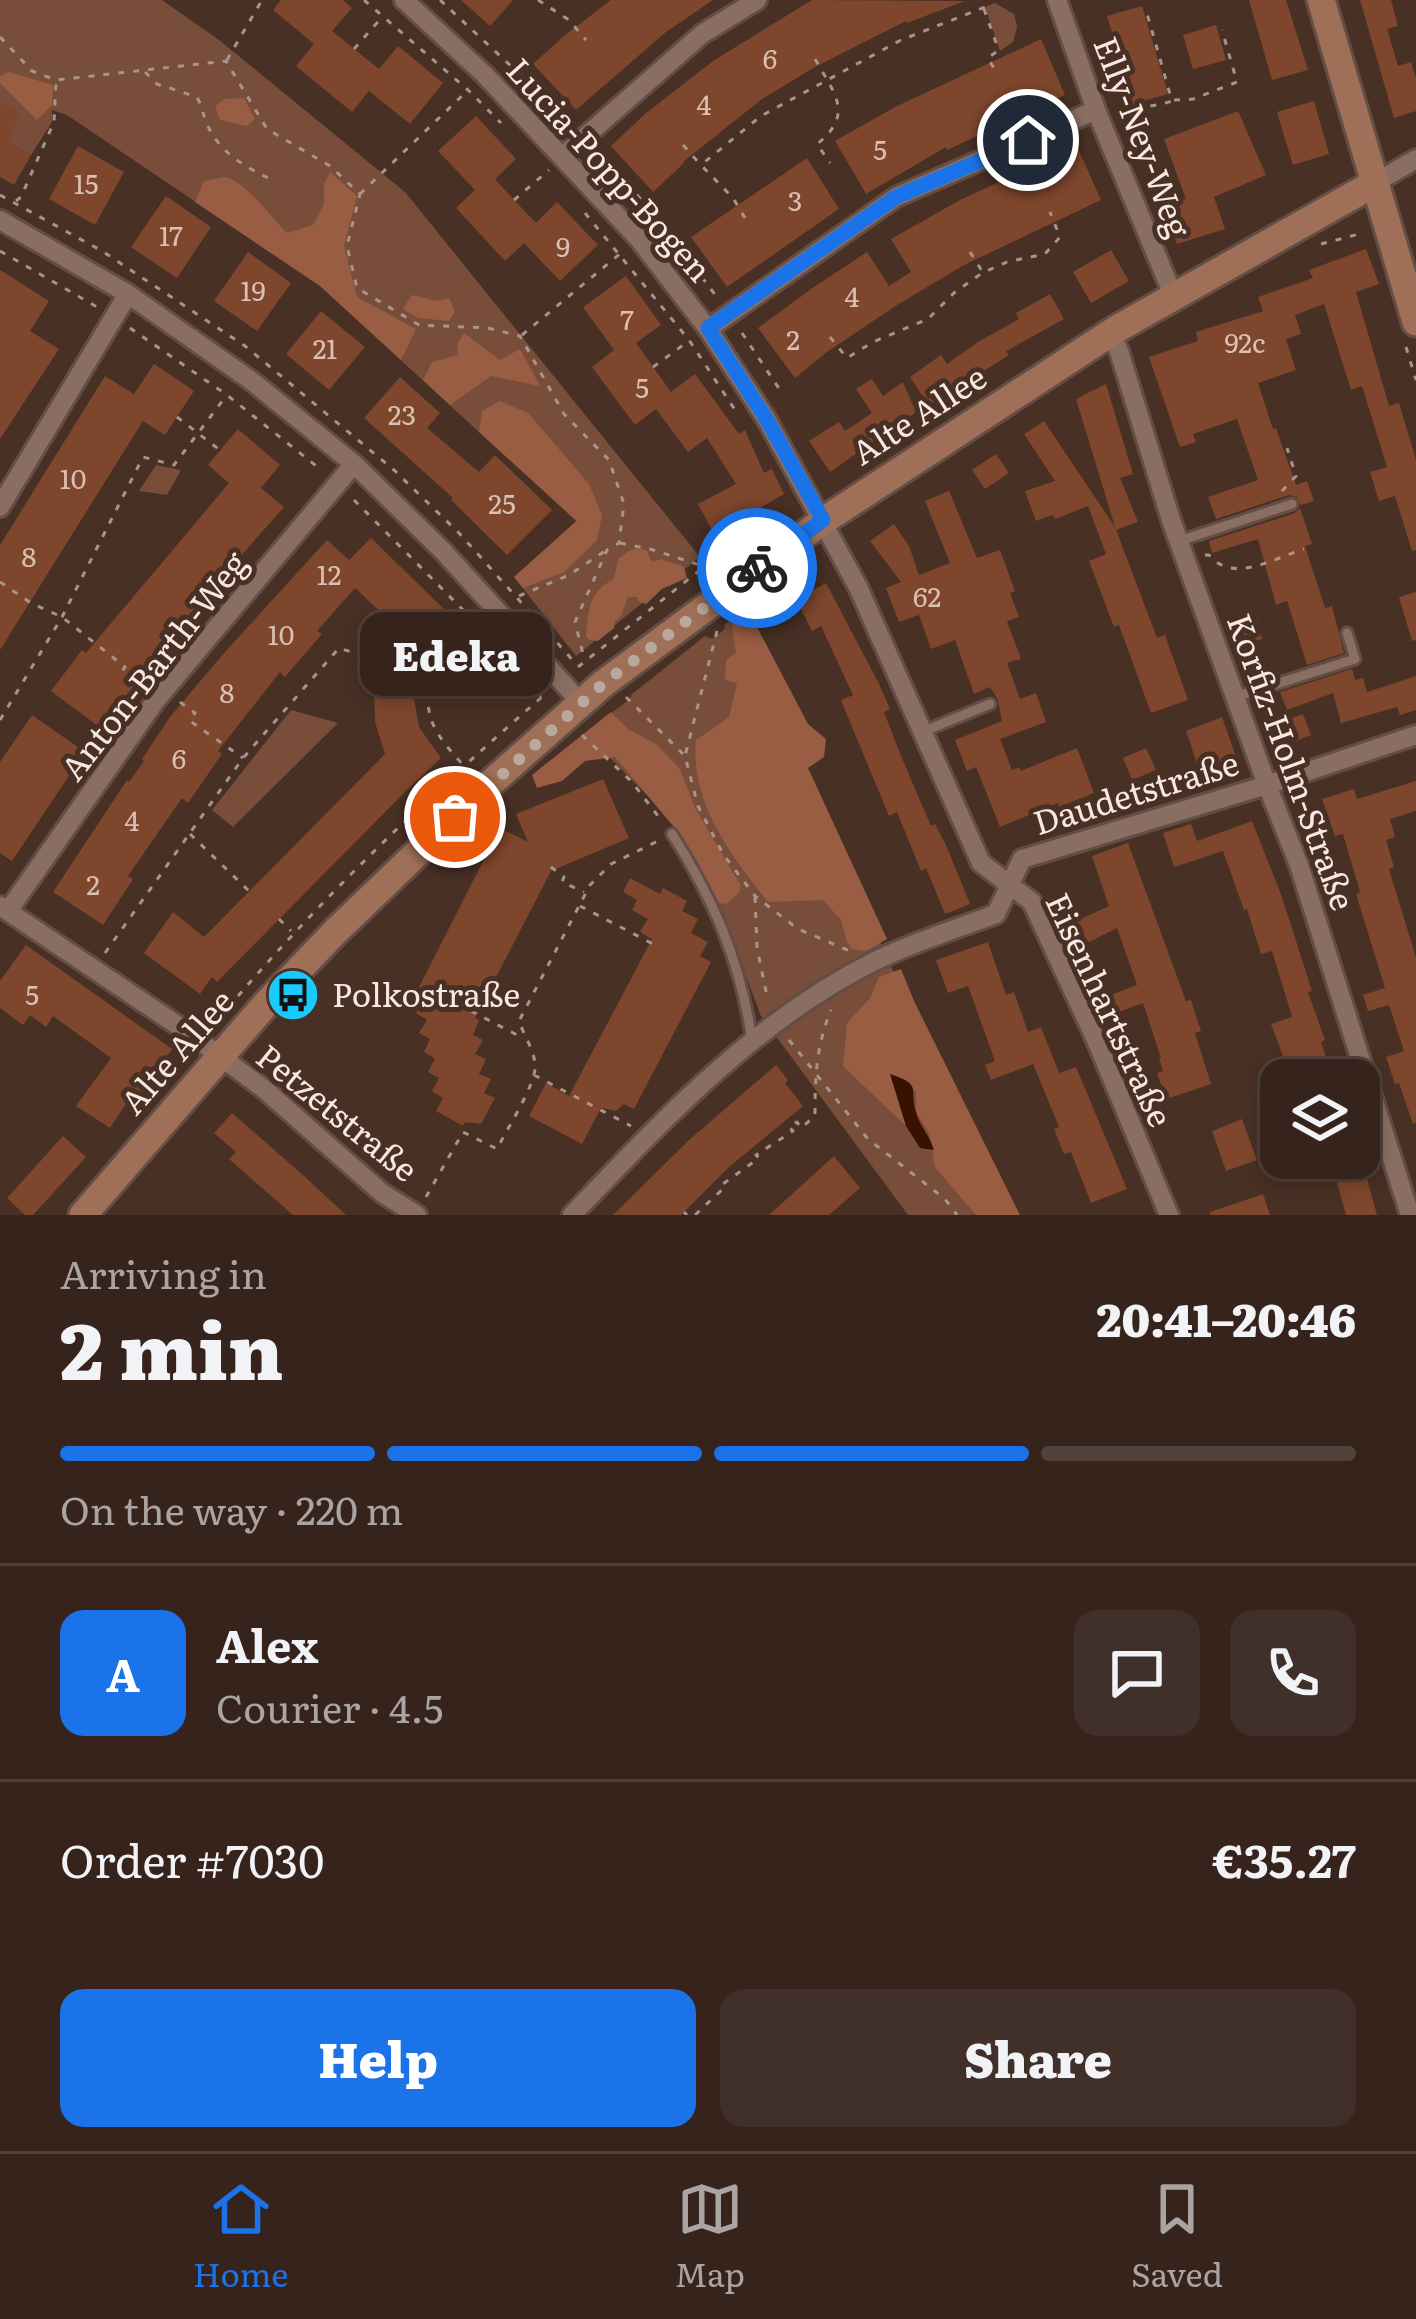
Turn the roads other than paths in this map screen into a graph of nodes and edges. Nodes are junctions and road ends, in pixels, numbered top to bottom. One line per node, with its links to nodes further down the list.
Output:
1 (404, 0): 6 (street, Lucia-Popp-Bogen)
2 (757, 0): 6 (street)
3 (1057, 0): 5 (street, Elly-Ney-Weg)
4 (1321, 0): 8 (street)
5 (1098, 115): 11 (street, Elly-Ney-Weg); 13 (street)
6 (562, 155): 13 (street, Lucia-Popp-Bogen)
7 (1416, 159): 8 (street)
8 (1375, 183): 11 (street, Alte Allee); 12 (street)
9 (0, 220): 10 (street)
10 (128, 293): 15 (street); 17 (street)
11 (1173, 295): 14 (street, Alte Allee)
12 (1416, 322)
13 (708, 328): 18 (street, Lucia-Popp-Bogen)
14 (1110, 333): 18 (street, Alte Allee); 19 (street, Korfiz-Holm-Straße)
15 (354, 464): 22 (street); 29 (street, Anton-Barth-Weg)
16 (1292, 504): 19 (lane)
17 (0, 507)
18 (823, 520): 22 (street, Alte Allee); 24 (street, Eisenhartstraße)
19 (1182, 549): 21 (street, Korfiz-Holm-Straße)
20 (1347, 633): 21 (lane)
21 (1235, 697): 26 (street, Korfiz-Holm-Straße)
22 (581, 703): 31 (street, Alte Allee)
23 (990, 704): 24 (lane)
24 (922, 732): 28 (street, Eisenhartstraße)
25 (1416, 735): 26 (street, Daudetstraße)
26 (1267, 785): 28 (street, Daudetstraße); 36 (street, Korfiz-Holm-Straße)
27 (672, 834): 30 (lane)
28 (1009, 884): 30 (street, Daudetstraße); 35 (street, Eisenhartstraße)
29 (4, 909): 31 (street, Petzetstraße)
30 (752, 1041): 34 (street, Daudetstraße)
31 (220, 1056): 32 (street, Alte Allee); 33 (street, Petzetstraße)
32 (83, 1215)
33 (416, 1215)
34 (572, 1215)
35 (1169, 1215)
36 (1410, 1215)

